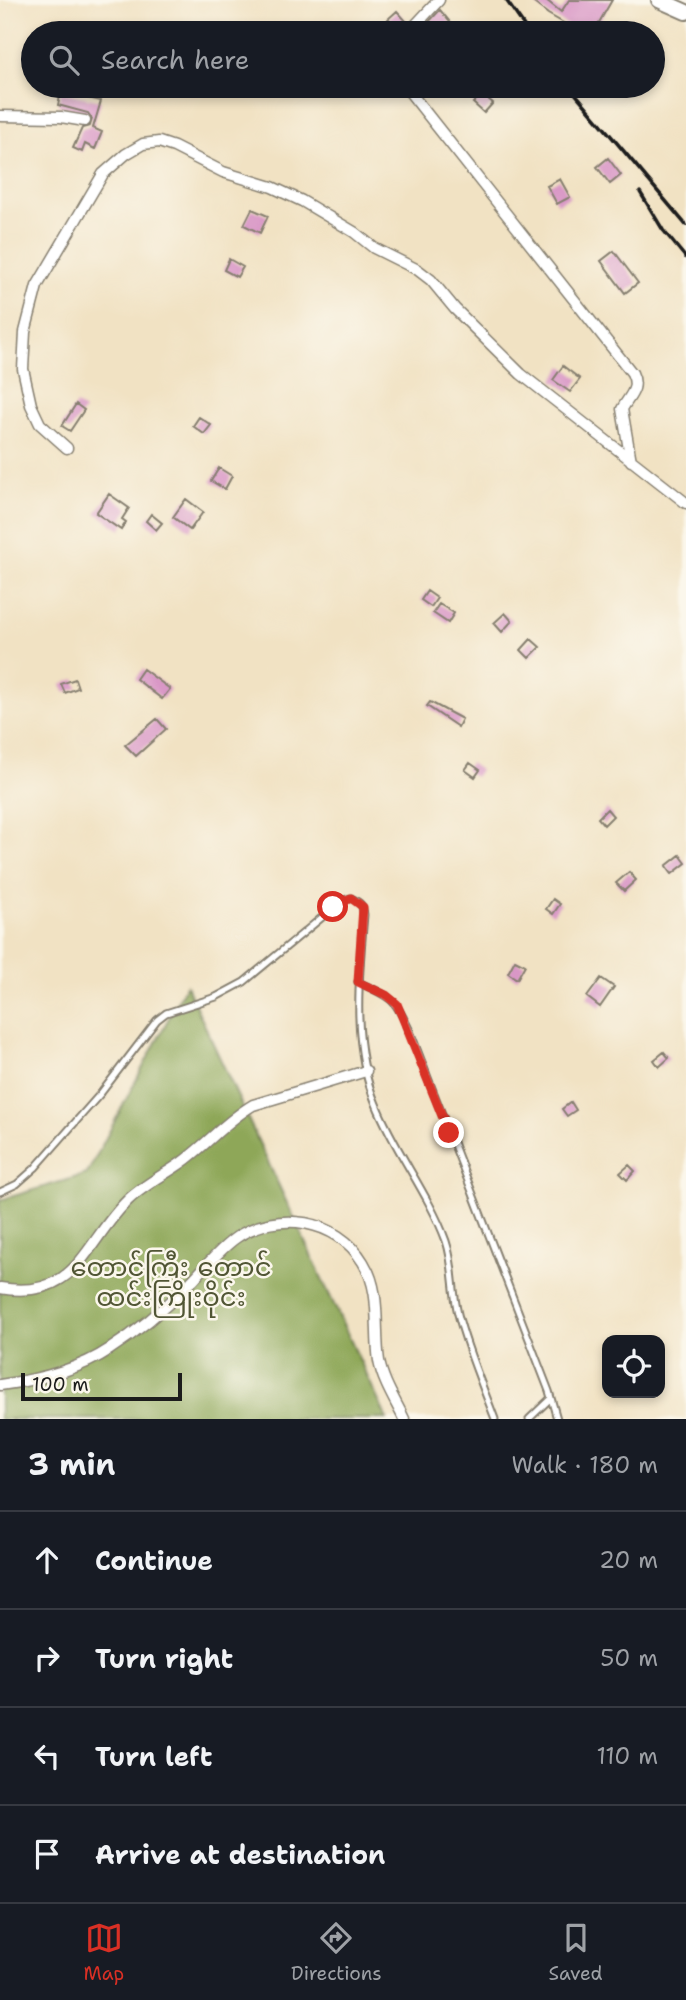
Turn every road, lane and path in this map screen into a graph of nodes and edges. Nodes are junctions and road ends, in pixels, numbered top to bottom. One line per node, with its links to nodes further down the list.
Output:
1 (439, 0): 4 (street)
2 (659, 0): 3 (main road)
3 (686, 12)
4 (419, 21)
5 (414, 98): 9 (street)
6 (0, 116): 7 (street)
7 (85, 121)
8 (67, 448): 9 (street)
9 (631, 461): 10 (street)
10 (686, 503)
11 (358, 982): 12 (lane); 13 (lane); 16 (lane)
12 (366, 1071): 14 (street); 18 (lane)
13 (0, 1192)
14 (0, 1288)
15 (0, 1385): 17 (street)
16 (551, 1398): 19 (lane); 20 (lane)
17 (404, 1419)
18 (495, 1419)
19 (529, 1419)
20 (557, 1419)

